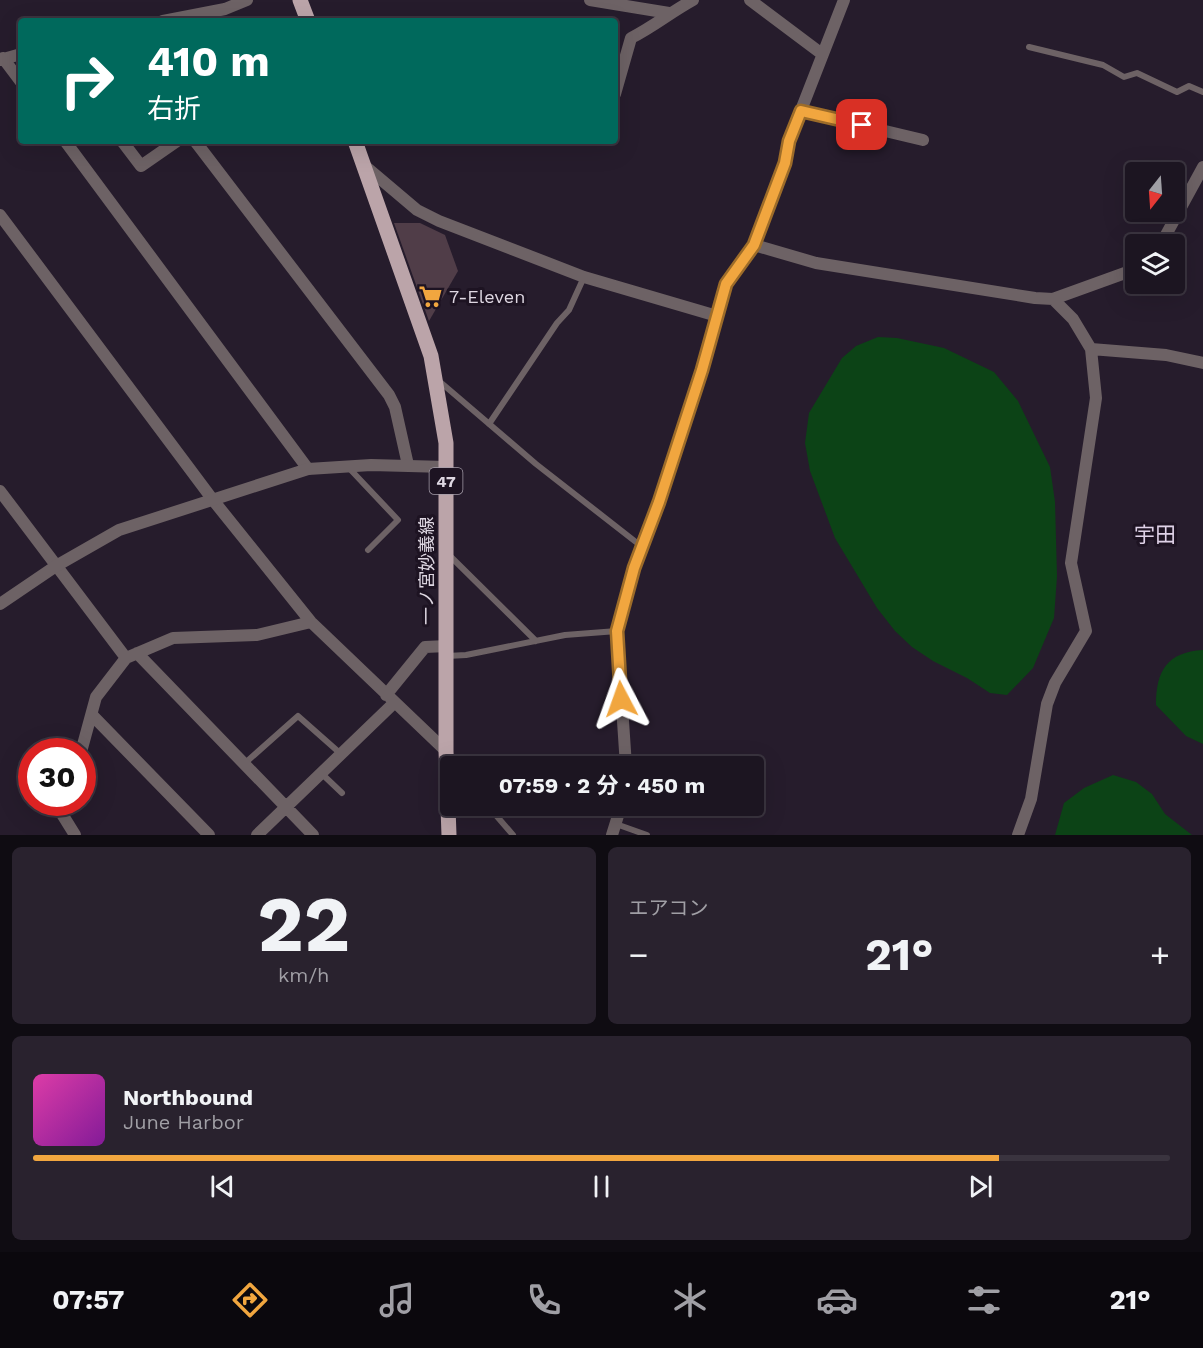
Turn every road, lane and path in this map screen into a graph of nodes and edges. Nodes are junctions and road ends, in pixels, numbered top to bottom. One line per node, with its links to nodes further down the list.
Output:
1 (247, 0): 8 (street)
2 (300, 0): 9 (main road)
3 (590, 0): 7 (street)
4 (750, 0): 11 (street)
5 (844, 0): 11 (street)
6 (689, 1): 7 (street)
7 (669, 13): 15 (street)
8 (178, 18)
9 (307, 18)
10 (1029, 47): 16 (lane)
11 (822, 54): 17 (street)
12 (18, 55): 13 (street)
13 (2, 59): 14 (street)
14 (18, 78)
15 (618, 84)
16 (1203, 92)
17 (801, 111): 18 (street); 28 (street)
18 (922, 140)
19 (66, 144): 40 (street)
20 (124, 144): 21 (street)
21 (173, 144)
22 (197, 144): 37 (street)
23 (356, 144): 24 (main road, 一ノ宮妙義線 / 47)
24 (365, 166): 30 (street); 35 (main road, 一ノ宮妙義線 / 47)
25 (1201, 175): 27 (street)
26 (0, 215): 42 (street)
27 (1167, 234)
28 (754, 245): 31 (street); 32 (street)
29 (1125, 273): 31 (street)
30 (584, 277): 32 (street); 36 (lane)
31 (1053, 299): 33 (street)
32 (717, 316): 43 (street)
33 (1091, 349): 34 (street); 74 (street)
34 (1203, 363)
35 (436, 379): 36 (lane); 39 (main road, 一ノ宮妙義線 / 47)
36 (489, 424): 43 (lane)
37 (408, 465): 38 (street); 39 (street)
38 (348, 467): 40 (street); 44 (lane)
39 (446, 467): 45 (main road, 一ノ宮妙義線 / 47)
40 (308, 469): 42 (street)
41 (0, 491): 46 (street)
42 (213, 500): 46 (street); 48 (street)
43 (641, 546): 49 (street)
44 (368, 550)
45 (447, 554): 50 (lane); 51 (main road, 一ノ宮妙義線 / 47)
46 (56, 566): 47 (street); 52 (street)
47 (0, 604)
48 (311, 622): 52 (street); 53 (street)
49 (617, 631): 50 (lane); 59 (street)
50 (536, 641): 51 (lane)
51 (447, 651): 53 (street); 56 (main road, 一ノ宮妙義線 / 47)
52 (131, 656): 54 (street); 60 (street)
53 (390, 699): 56 (street); 57 (street)
54 (92, 715): 55 (street); 69 (street)
55 (85, 738)
56 (446, 751): 58 (lane); 71 (main road, 一ノ宮妙義線 / 47)
57 (341, 754): 60 (lane); 61 (street)
58 (450, 756)
59 (625, 756)
60 (244, 764): 63 (street)
61 (321, 773): 62 (lane); 63 (street)
62 (342, 793)
63 (286, 807): 67 (street); 70 (street)
64 (63, 816): 68 (street)
65 (497, 816): 72 (lane)
66 (614, 830): 73 (lane)
67 (259, 834)
68 (75, 835)
69 (208, 835)
70 (313, 835)
71 (449, 835)
72 (513, 835)
73 (647, 835)
74 (1018, 835)

